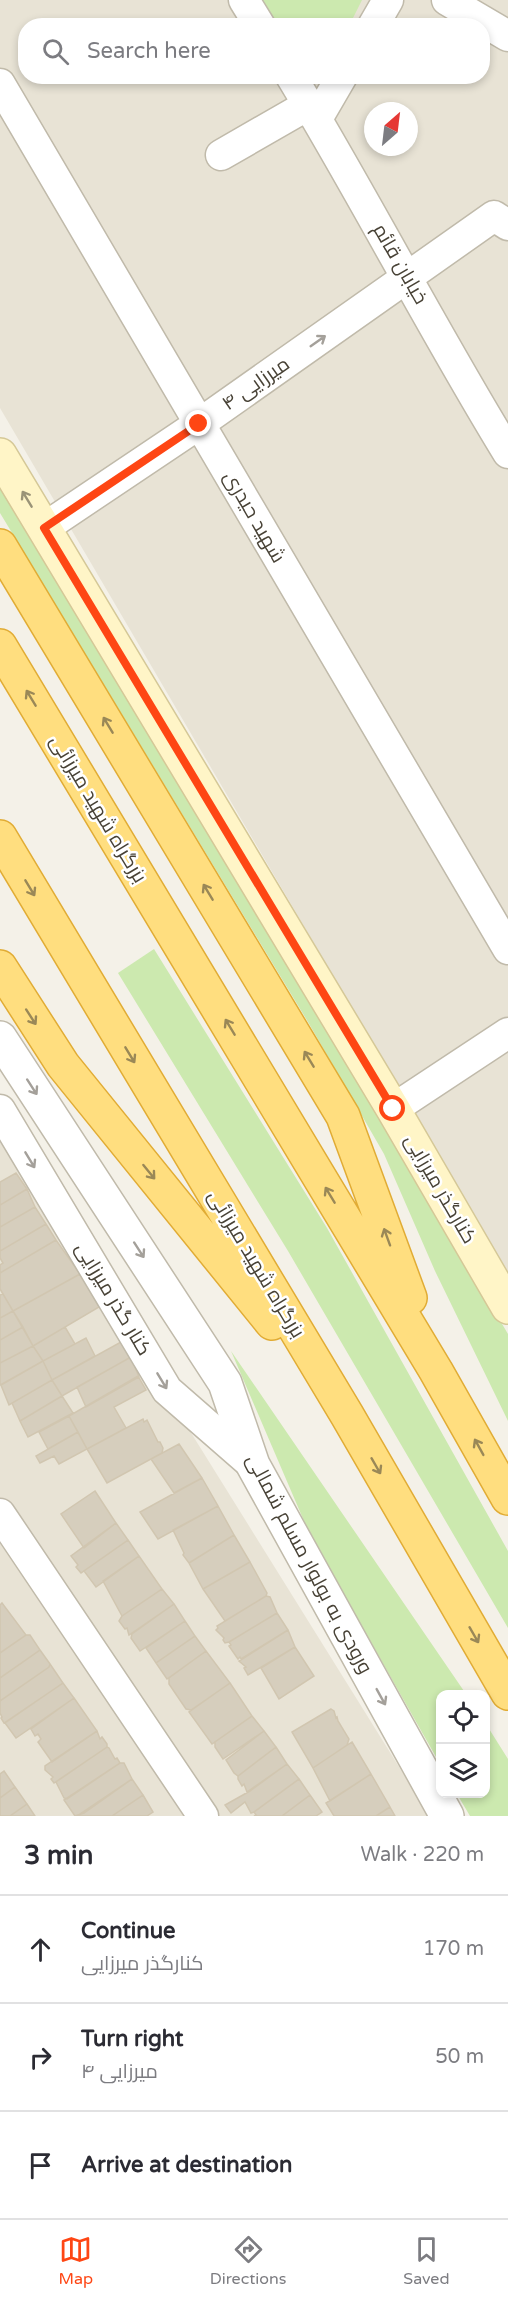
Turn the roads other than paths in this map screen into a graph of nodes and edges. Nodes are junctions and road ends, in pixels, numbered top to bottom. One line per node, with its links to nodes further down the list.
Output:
1 (244, 0): 4 (street)
2 (388, 0): 5 (street)
3 (447, 0): 6 (street)
4 (255, 18)
5 (378, 18)
6 (478, 18)
7 (490, 25): 8 (street)
8 (508, 36)
9 (0, 84): 18 (street, شهید حیدری)
10 (296, 84): 12 (street, خیابان قائم)
11 (335, 84): 12 (street)
12 (312, 112): 13 (street); 15 (street, خیابان قائم)
13 (221, 155)
14 (508, 225): 15 (street, میرزایی ۴)
15 (408, 277): 16 (street, خیابان قائم); 18 (street, میرزایی ۴, one-way to 15)
16 (474, 398): 17 (street); 19 (street, خیابان قائم)
17 (508, 417)
18 (199, 424): 21 (street, میرزایی ۴); 25 (street, شهید حیدری)
19 (508, 453)
20 (0, 454): 21 (main road, کنارگذر میرزایی, one-way to 20)
21 (44, 528): 29 (main road, کنارگذر میرزایی)
22 (0, 546): 32 (highway, one-way to 22)
23 (0, 646): 32 (highway, بزرگراه شهید میرزائی, one-way to 23)
24 (0, 837): 33 (highway, بزرگراه شهید میرزائی, one-way to 33)
25 (508, 949)
26 (0, 967): 33 (highway, one-way to 33)
27 (508, 1033): 29 (street)
28 (0, 1038): 34 (street, ورودی به بولوار مسلم شمالی, one-way to 34)
29 (393, 1109): 31 (main road, کنارگذر میرزایی)
30 (0, 1110): 34 (street, کنار گذر میرزایی, one-way to 34)
31 (508, 1307)
32 (436, 1371): 35 (highway, بزرگراه شهید میرزائی, one-way to 32)
33 (347, 1415): 37 (highway, بزرگراه شهید میرزائی, one-way to 37)
34 (253, 1465): 39 (street, ورودی به بولوار مسلم شمالی, one-way to 39)
35 (508, 1498)
36 (0, 1514): 38 (street)
37 (508, 1693)
38 (203, 1816)
39 (447, 1816)

